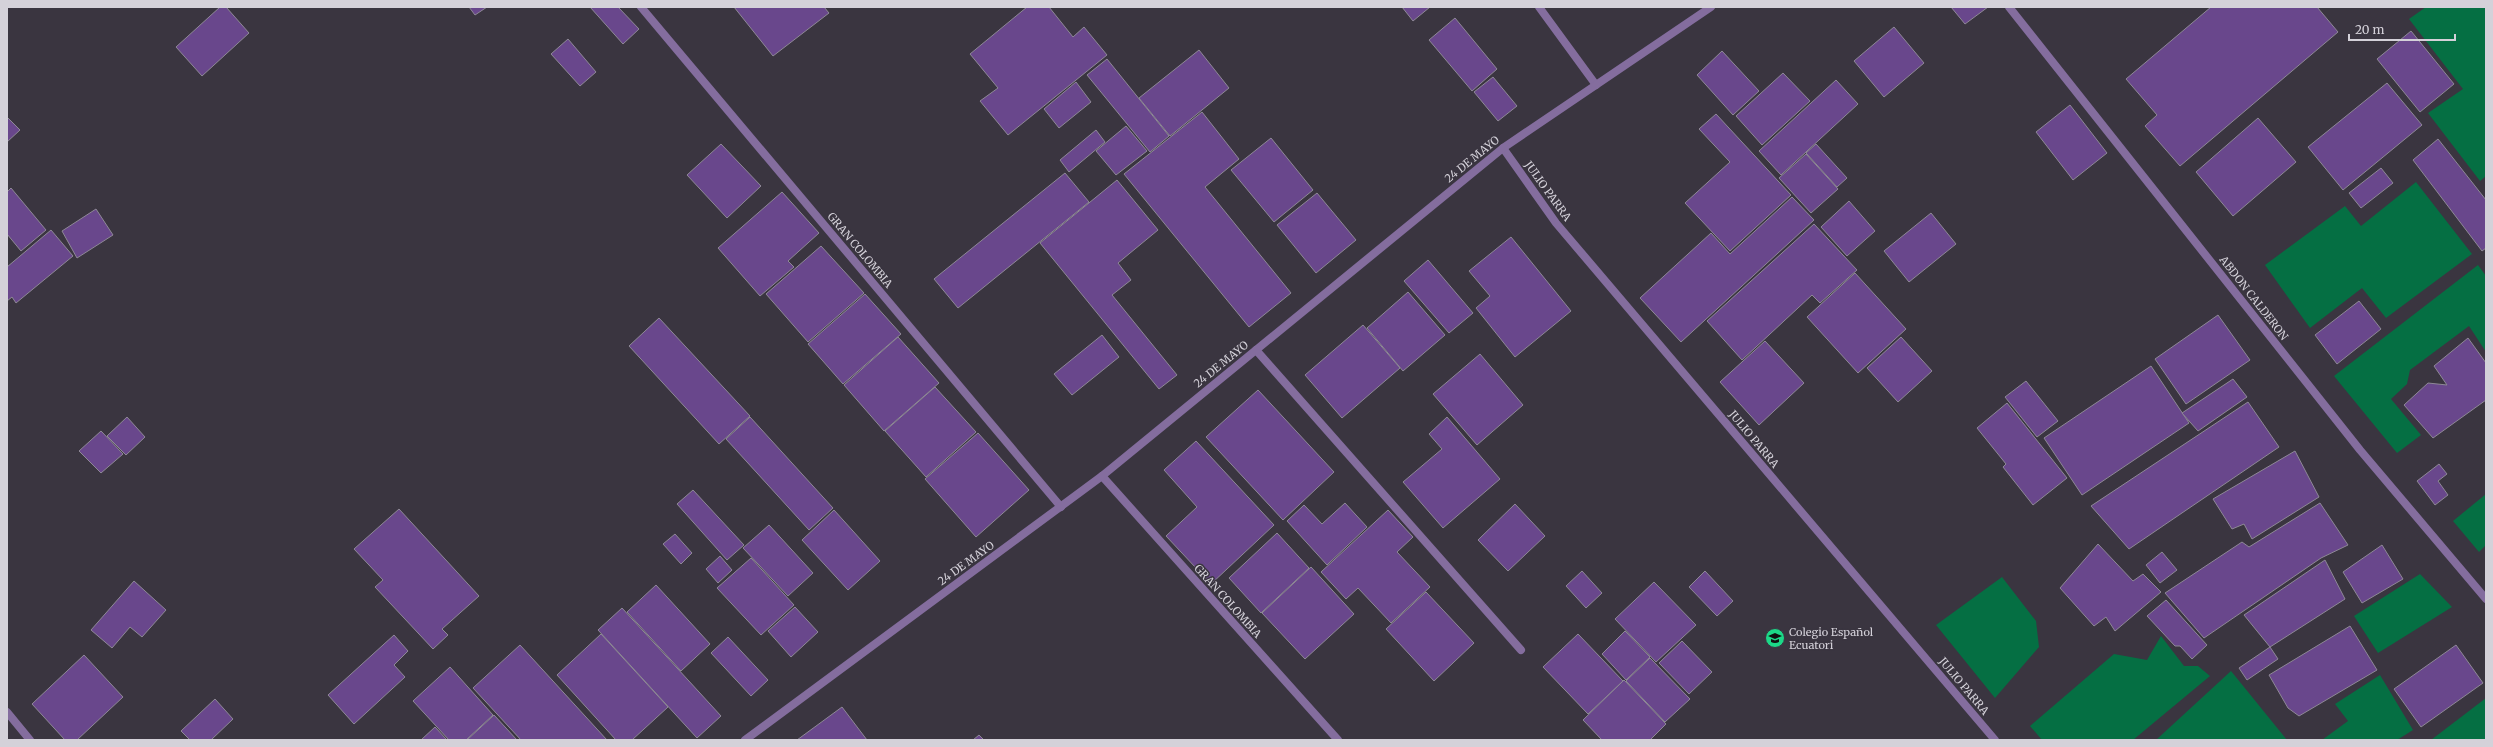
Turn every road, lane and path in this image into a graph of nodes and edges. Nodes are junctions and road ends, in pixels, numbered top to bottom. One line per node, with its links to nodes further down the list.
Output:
1 (641, 7): 9 (street, GRAN COLOMBIA)
2 (1539, 7): 5 (street)
3 (1711, 7): 5 (street, 24 DE MAYO)
4 (2009, 7): 10 (street, ABDON CALDERON)
5 (1596, 85): 6 (street, 24 DE MAYO)
6 (1503, 148): 7 (street, 24 DE MAYO); 16 (street, JULIO PARRA)
7 (1256, 350): 8 (street, 24 DE MAYO); 11 (street)
8 (1102, 476): 9 (street, 24 DE MAYO); 15 (street, GRAN COLOMBIA)
9 (1061, 507): 14 (street, 24 DE MAYO)
10 (2486, 599)
11 (1521, 650)
12 (7, 712): 13 (street)
13 (30, 740)
14 (745, 740)
15 (1338, 740)
16 (1995, 740)

